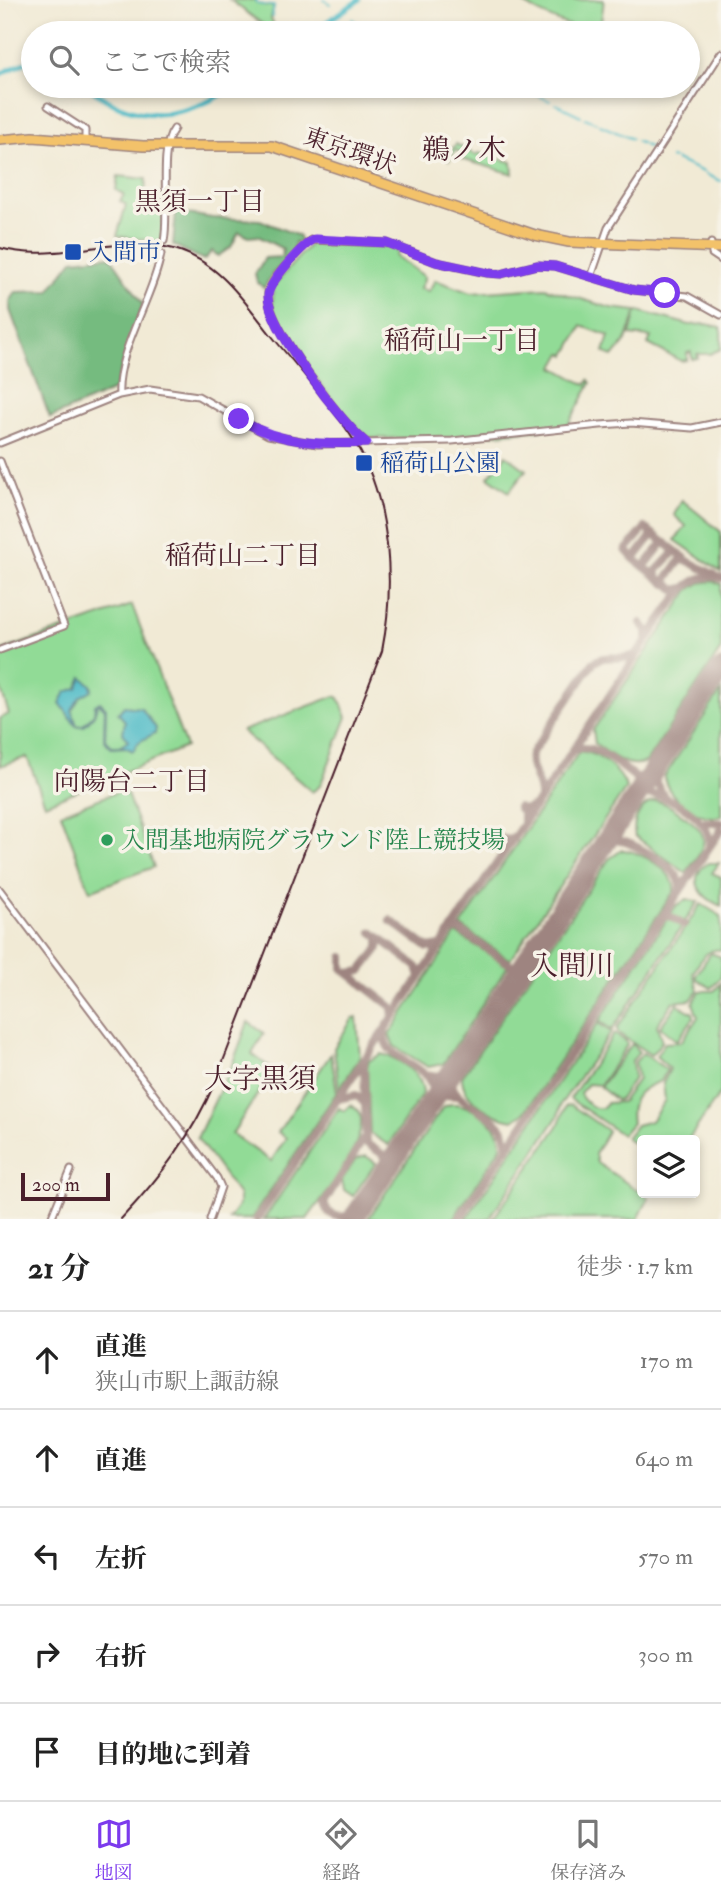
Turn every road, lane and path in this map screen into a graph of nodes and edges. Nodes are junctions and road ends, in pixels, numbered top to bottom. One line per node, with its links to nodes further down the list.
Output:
1 (721, 53): 2 (street)
2 (700, 85)
3 (692, 98): 10 (street)
4 (48, 106): 6 (street)
5 (174, 129): 8 (street)
6 (85, 138): 7 (highway, 東京環状); 8 (highway, 東京環状)
7 (0, 139): 8 (highway, 東京環状)
8 (169, 144): 9 (street); 10 (highway, 東京環状)
9 (164, 241)
10 (601, 241): 11 (highway, 東京環状); 14 (street)
11 (716, 246): 13 (street)
12 (161, 254): 16 (street)
13 (721, 260)
14 (592, 277): 15 (street); 19 (street)
15 (721, 315)
16 (119, 395): 18 (street); 19 (street)
17 (721, 422): 19 (street)
18 (0, 443)
19 (367, 443)
20 (0, 461): 21 (street)
21 (0, 650)
22 (0, 890): 25 (street)
23 (71, 1170): 24 (street)
24 (51, 1219)
25 (210, 1219)

